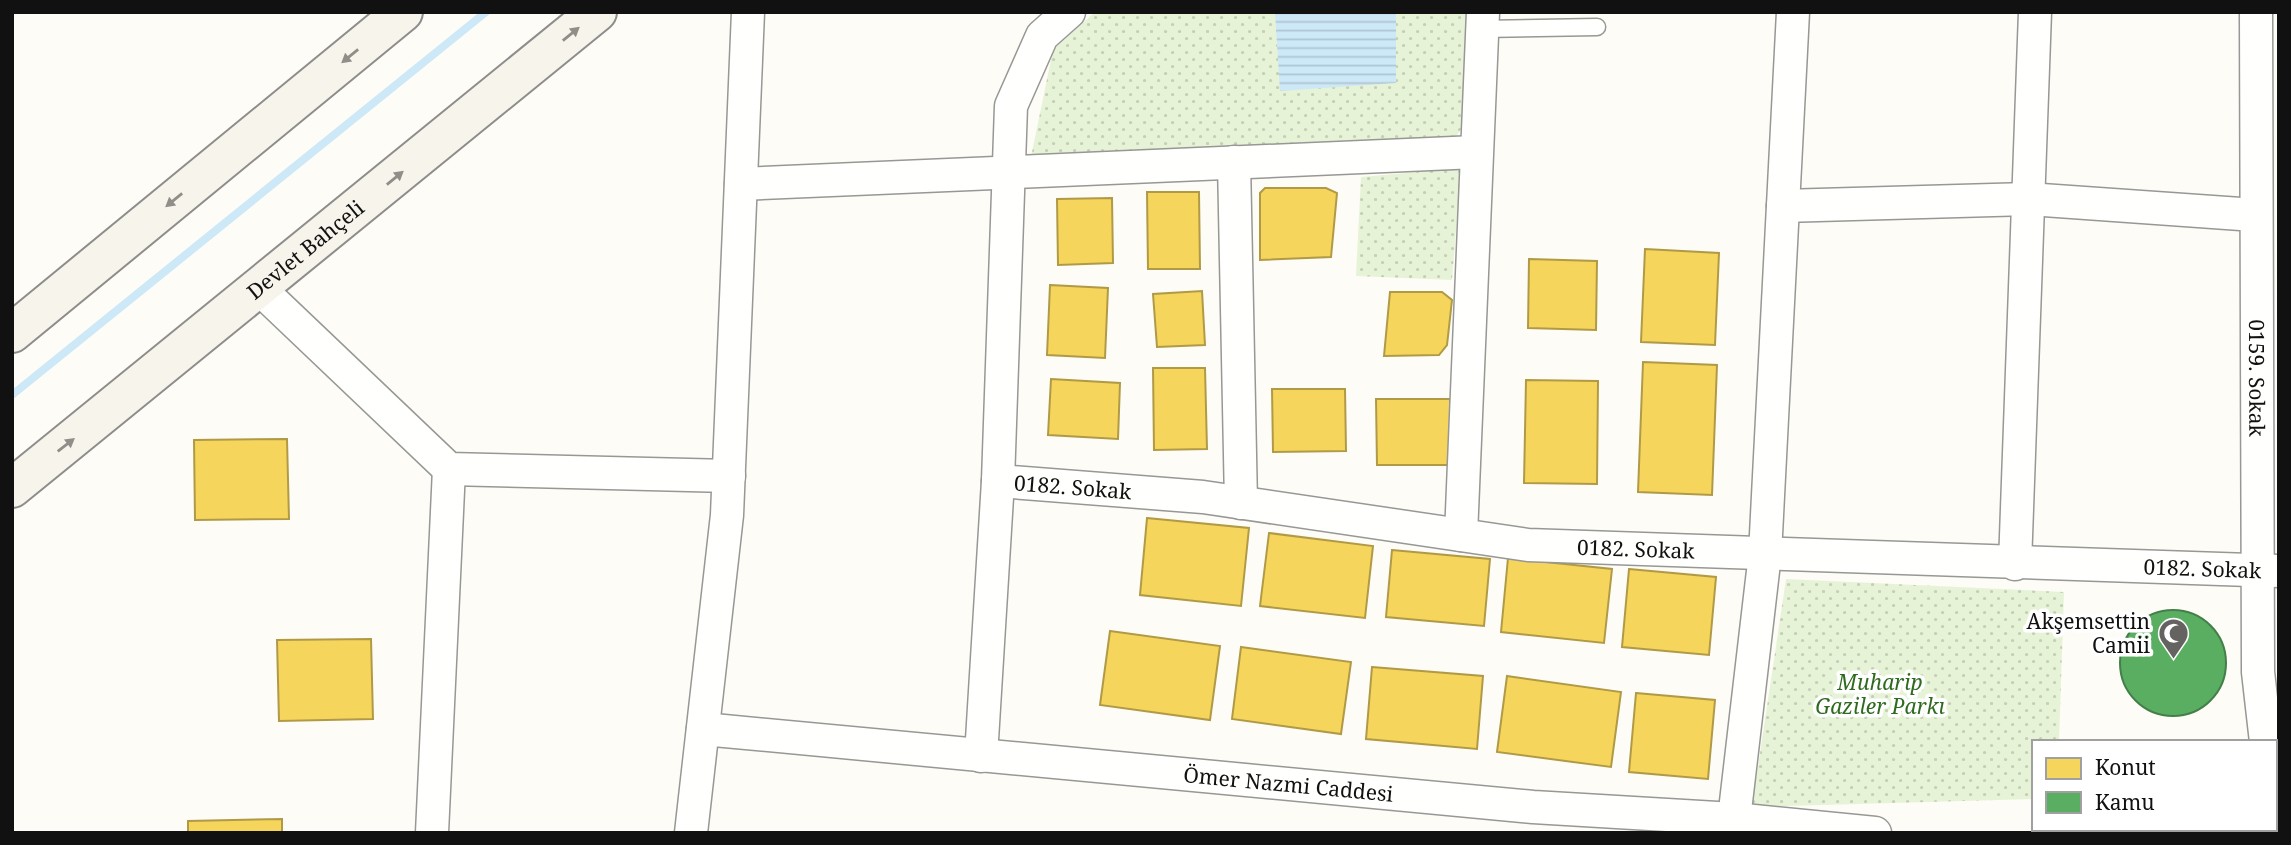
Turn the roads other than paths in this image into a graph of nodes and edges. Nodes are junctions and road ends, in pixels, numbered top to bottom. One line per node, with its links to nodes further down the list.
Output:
1 (403, 12): 18 (street, one-way to 18)
2 (597, 12): 17 (street, Devlet Bahçeli, one-way to 2)
3 (748, 12): 13 (street)
4 (1069, 12): 12 (street)
5 (1793, 12): 15 (street)
6 (2035, 12): 14 (street)
7 (2256, 12): 16 (street, 0159. Sokak)
8 (1482, 21): 9 (lane); 10 (street)
9 (1597, 27)
10 (1476, 152): 11 (street); 24 (street)
11 (1234, 162): 12 (street); 23 (street)
12 (1009, 172): 13 (street); 21 (street)
13 (740, 184): 20 (street)
14 (2028, 199): 15 (street); 16 (street); 26 (street)
15 (1783, 206): 25 (street)
16 (2255, 215): 27 (street, 0159. Sokak)
17 (260, 289): 19 (street); 22 (street, Devlet Bahçeli, one-way to 17)
18 (12, 333)
19 (449, 469): 20 (street); 32 (street)
20 (729, 476): 28 (street)
21 (998, 481): 23 (street, 0182. Sokak); 30 (street)
22 (12, 488)
23 (1241, 503): 24 (street, 0182. Sokak)
24 (1461, 535): 25 (street, 0182. Sokak)
25 (1765, 554): 26 (street, 0182. Sokak); 31 (street)
26 (2015, 564): 27 (street, 0182. Sokak)
27 (2268, 572): 29 (street, 0159. Sokak)
28 (703, 729): 30 (street, Ömer Nazmi Caddesi); 33 (street)
29 (2266, 740)
30 (981, 756): 31 (street, Ömer Nazmi Caddesi)
31 (1734, 819): 34 (street, Ömer Nazmi Caddesi)
32 (432, 833)
33 (691, 833)
34 (1875, 833)

